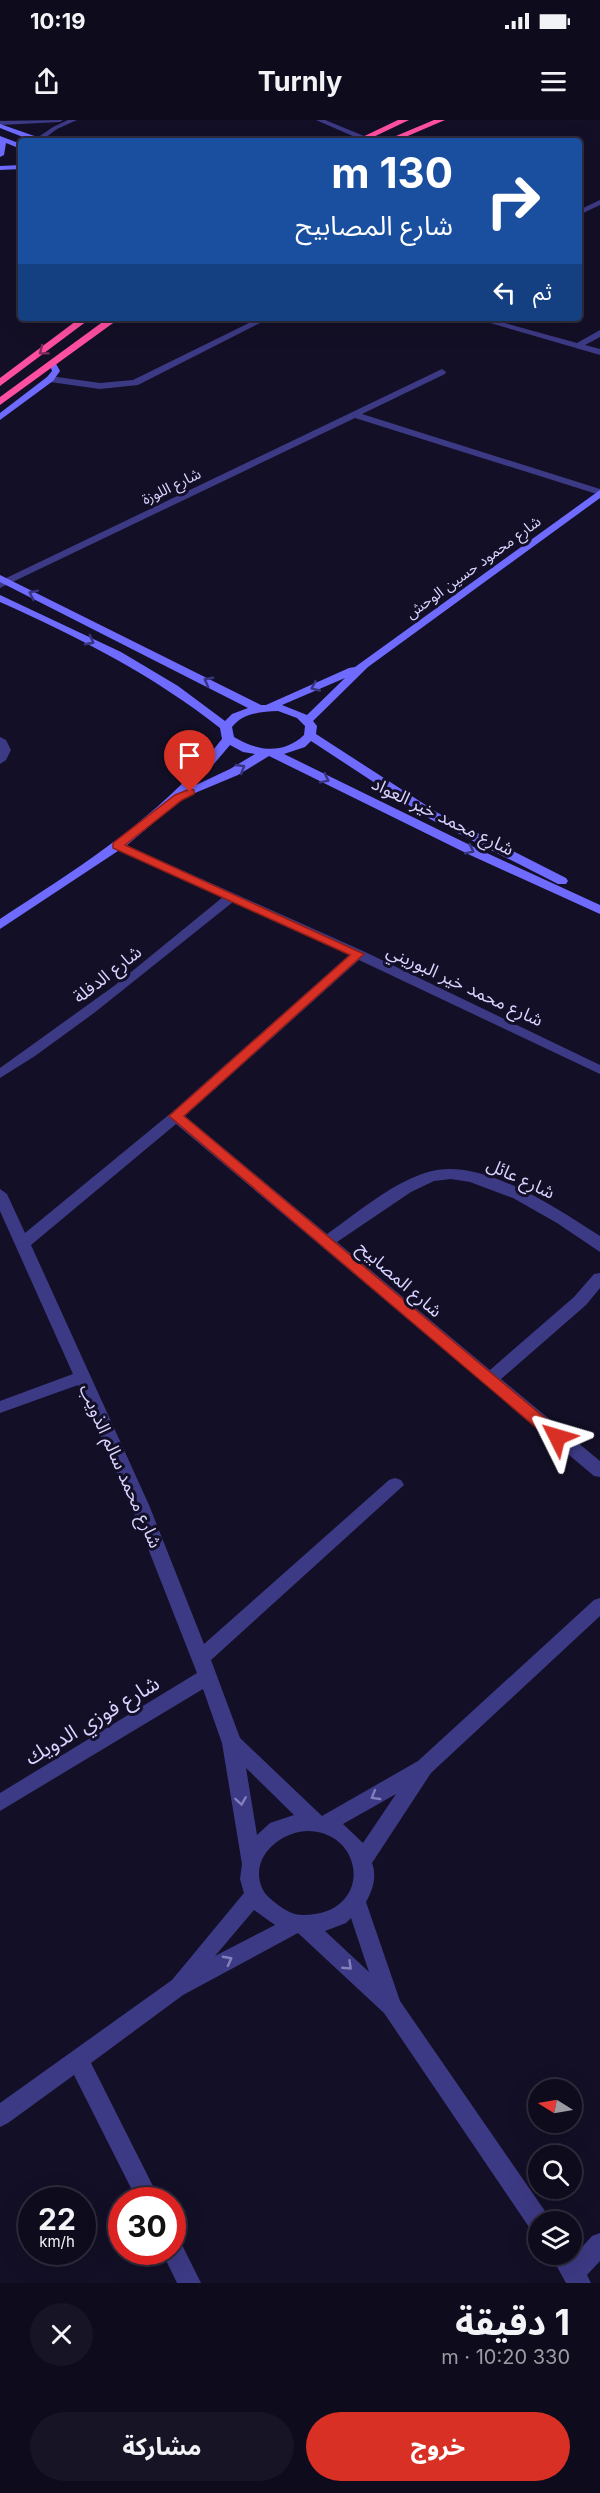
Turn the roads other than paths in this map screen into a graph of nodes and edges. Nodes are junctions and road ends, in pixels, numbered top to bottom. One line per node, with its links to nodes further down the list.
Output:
1 (60, 120): 6 (street)
2 (74, 120): 8 (street)
3 (318, 120): 9 (street)
4 (405, 120): 10 (highway)
5 (441, 120): 11 (highway)
6 (0, 124): 7 (street)
7 (32, 138)
8 (43, 138)
9 (360, 138)
10 (364, 138)
11 (396, 138)
12 (1, 139): 13 (street); 14 (street)
13 (18, 146)
14 (0, 155)
15 (18, 166): 16 (street)
16 (0, 168)
17 (600, 202): 18 (street)
18 (582, 211)
19 (82, 321): 29 (highway, one-way to 29)
20 (111, 321): 26 (highway)
21 (260, 321): 28 (street)
22 (488, 321): 24 (street)
23 (600, 333): 24 (street)
24 (579, 345): 25 (street)
25 (600, 352)
26 (52, 364): 28 (street); 30 (highway)
27 (442, 372): 31 (street, شارع اللوزة)
28 (50, 379): 32 (street)
29 (3, 380)
30 (0, 402)
31 (356, 414): 33 (street); 34 (street, شارع اللوزة)
32 (0, 417)
33 (600, 493): 36 (street, شارع محمود حسين الوحش)
34 (2, 581): 37 (street, one-way to 34)
35 (0, 598): 39 (street, one-way to 39)
36 (364, 665): 37 (street, شارع محمود حسين الوحش, one-way to 37); 38 (street, شارع محمود حسين الوحش)
37 (263, 708): 38 (street); 39 (street, شارع محمود حسين الوحش)
38 (308, 720): 40 (street)
39 (227, 733): 42 (street, شارع محمد خير العواد); 44 (street)
40 (311, 736): 42 (street); 47 (street, شارع محمد خير العواد)
41 (0, 740): 43 (street)
42 (268, 753): 44 (street, one-way to 42); 48 (street, شارع محمد خير العواد, one-way to 48)
43 (0, 760)
44 (178, 797): 45 (street)
45 (117, 845): 46 (street, شارع محمد خير البوريني); 49 (street)
46 (232, 896): 50 (street, شارع محمد خير البوريني); 52 (street, شارع الدفلة)
47 (600, 899)
48 (600, 910)
49 (0, 926)
50 (358, 954): 51 (street, شارع محمد خير البوريني); 53 (street)
51 (600, 1070)
52 (0, 1074)
53 (176, 1116): 55 (street, شارع المصابيح); 56 (street)
54 (0, 1194): 56 (street, شارع محمد سالم الذويب)
55 (326, 1242): 57 (street, شارع عائل); 60 (street, شارع المصابيح)
56 (23, 1244): 59 (street, شارع محمد سالم الذويب)
57 (600, 1247)
58 (600, 1278): 60 (street)
59 (81, 1377): 61 (street); 65 (street, شارع محمد سالم الذويب)
60 (489, 1380): 62 (street, شارع المصابيح)
61 (0, 1407)
62 (600, 1471)
63 (395, 1485): 65 (street)
64 (600, 1605): 68 (street)
65 (201, 1658): 66 (street, شارع محمد سالم الذويب)
66 (207, 1677): 67 (street, شارع محمد سالم الذويب); 69 (street, شارع فوزي الدويك)
67 (232, 1743): 70 (street, شارع محمد سالم الذويب); 72 (street, شارع محمد سالم الذويب, one-way to 72)
68 (425, 1767): 70 (street, one-way to 70); 71 (street)
69 (0, 1803)
70 (320, 1824): 71 (street); 72 (street)
71 (363, 1859): 74 (street)
72 (251, 1862): 73 (street)
73 (254, 1894): 75 (street); 76 (street)
74 (356, 1902): 75 (street); 77 (street)
75 (299, 1925): 76 (street, one-way to 75); 77 (street, one-way to 77)
76 (176, 1988): 78 (street)
77 (391, 2006): 81 (street)
78 (78, 2060): 79 (street); 80 (street)
79 (0, 2116)
80 (142, 2187)
81 (531, 2211)
82 (600, 2244): 84 (street)
83 (180, 2265): 85 (street)
84 (571, 2270)
85 (189, 2283)

